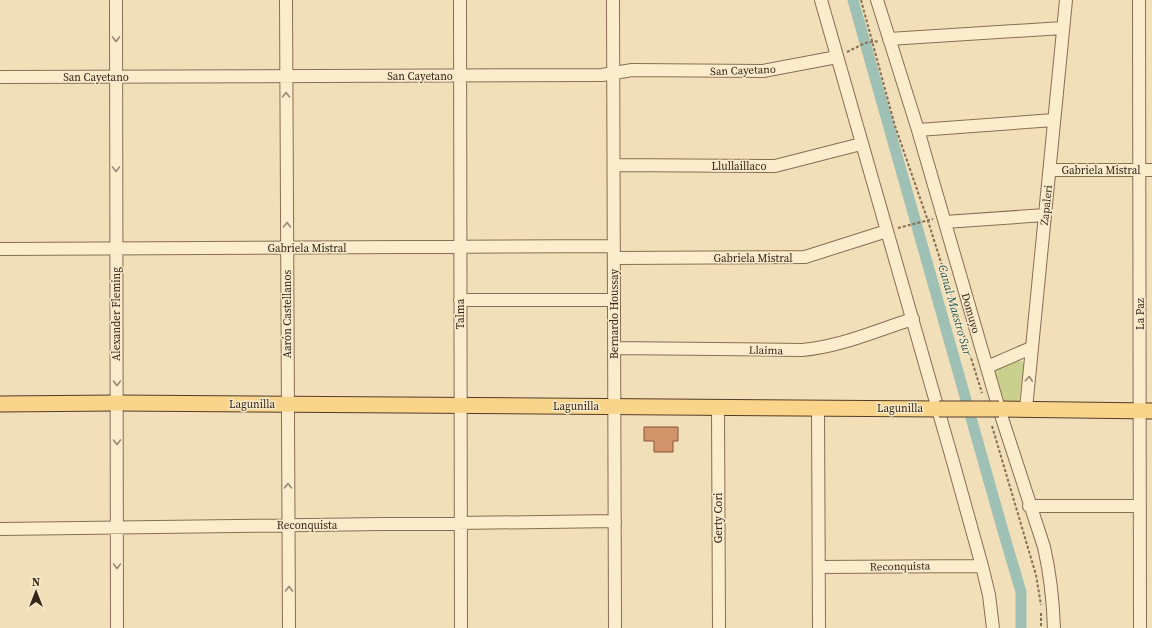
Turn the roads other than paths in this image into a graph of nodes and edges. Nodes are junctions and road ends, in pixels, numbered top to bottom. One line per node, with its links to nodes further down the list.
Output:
1 (116, 0): 13 (street, Alexander Fleming, one-way to 13)
2 (286, 0): 14 (street, Aarón Castellanos)
3 (460, 0): 15 (street, Talma)
4 (613, 0): 12 (street, Bernardo Houssay)
5 (821, 0): 11 (street)
6 (877, 0): 10 (street, Domuyo)
7 (1066, 0): 9 (street, Zapaleri)
8 (1139, 0): 22 (street, La Paz)
9 (1063, 28): 10 (street); 17 (street, Zapaleri)
10 (890, 39): 18 (street, Domuyo)
11 (837, 57): 12 (street, San Cayetano); 19 (street)
12 (613, 74): 15 (street, San Cayetano); 20 (street, Bernardo Houssay)
13 (116, 76): 14 (street, San Cayetano); 16 (street, San Cayetano); 29 (street, Alexander Fleming, one-way to 29)
14 (286, 76): 15 (street, San Cayetano); 30 (street, Aarón Castellanos, one-way to 14)
15 (460, 76): 27 (street, Talma)
16 (0, 77)
17 (1054, 120): 18 (street); 21 (street, Zapaleri)
18 (918, 130): 25 (street, Domuyo)
19 (861, 144): 20 (street, Llullaillaco); 26 (street)
20 (614, 165): 31 (street, Bernardo Houssay)
21 (1050, 170): 22 (street, Gabriela Mistral); 24 (street, Zapaleri)
22 (1139, 170): 23 (street, Gabriela Mistral); 48 (street, La Paz)
23 (1152, 170)
24 (1045, 215): 25 (street); 36 (street, Zapaleri)
25 (944, 222): 37 (street, Domuyo)
26 (887, 231): 31 (street, Gabriela Mistral); 34 (street)
27 (460, 247): 30 (street, Gabriela Mistral); 31 (street, Gabriela Mistral); 32 (street, Talma)
28 (0, 248): 29 (street, Gabriela Mistral)
29 (116, 248): 30 (street, Gabriela Mistral); 38 (street, Alexander Fleming, one-way to 38)
30 (287, 248): 40 (street, Aarón Castellanos)
31 (614, 252): 33 (street, Bernardo Houssay)
32 (460, 300): 33 (street); 41 (street, Talma)
33 (614, 300): 35 (street, Bernardo Houssay)
34 (913, 319): 35 (street, Llaima); 45 (street)
35 (614, 348): 42 (street, Bernardo Houssay)
36 (1031, 348): 37 (street); 47 (street, Zapaleri, one-way to 36)
37 (987, 367): 46 (street, Domuyo)
38 (117, 403): 39 (main road, Lagunilla); 40 (main road, Lagunilla); 54 (street, Alexander Fleming, one-way to 54)
39 (0, 404)
40 (288, 404): 41 (main road, Lagunilla); 53 (street, Aarón Castellanos, one-way to 40)
41 (461, 405): 42 (main road, Lagunilla); 52 (street, Talma)
42 (613, 406): 43 (main road, Lagunilla); 51 (street, Bernardo Houssay)
43 (718, 408): 44 (main road, Lagunilla); 62 (street, Gerty Cori)
44 (818, 408): 45 (main road, Lagunilla); 57 (street)
45 (939, 409): 46 (main road, Lagunilla, bridge); 56 (street)
46 (999, 409): 47 (main road, Lagunilla); 49 (street, Domuyo)
47 (1026, 409): 48 (main road, Lagunilla)
48 (1146, 411): 50 (street, La Paz)
49 (1029, 506): 50 (street); 65 (street, Domuyo)
50 (1140, 506): 66 (street, La Paz)
51 (615, 521): 52 (street, Reconquista); 61 (street, Bernardo Houssay)
52 (461, 524): 53 (street, Reconquista); 60 (street, Talma)
53 (289, 525): 54 (street, Reconquista); 59 (street, Aarón Castellanos, one-way to 53)
54 (117, 527): 55 (street, Reconquista); 58 (street, Alexander Fleming, one-way to 58)
55 (0, 529)
56 (982, 566): 57 (street, Reconquista); 64 (street)
57 (818, 567): 63 (street)
58 (117, 628)
59 (289, 628)
60 (461, 628)
61 (615, 628)
62 (719, 628)
63 (819, 628)
64 (993, 628)
65 (1054, 628)
66 (1140, 628)

